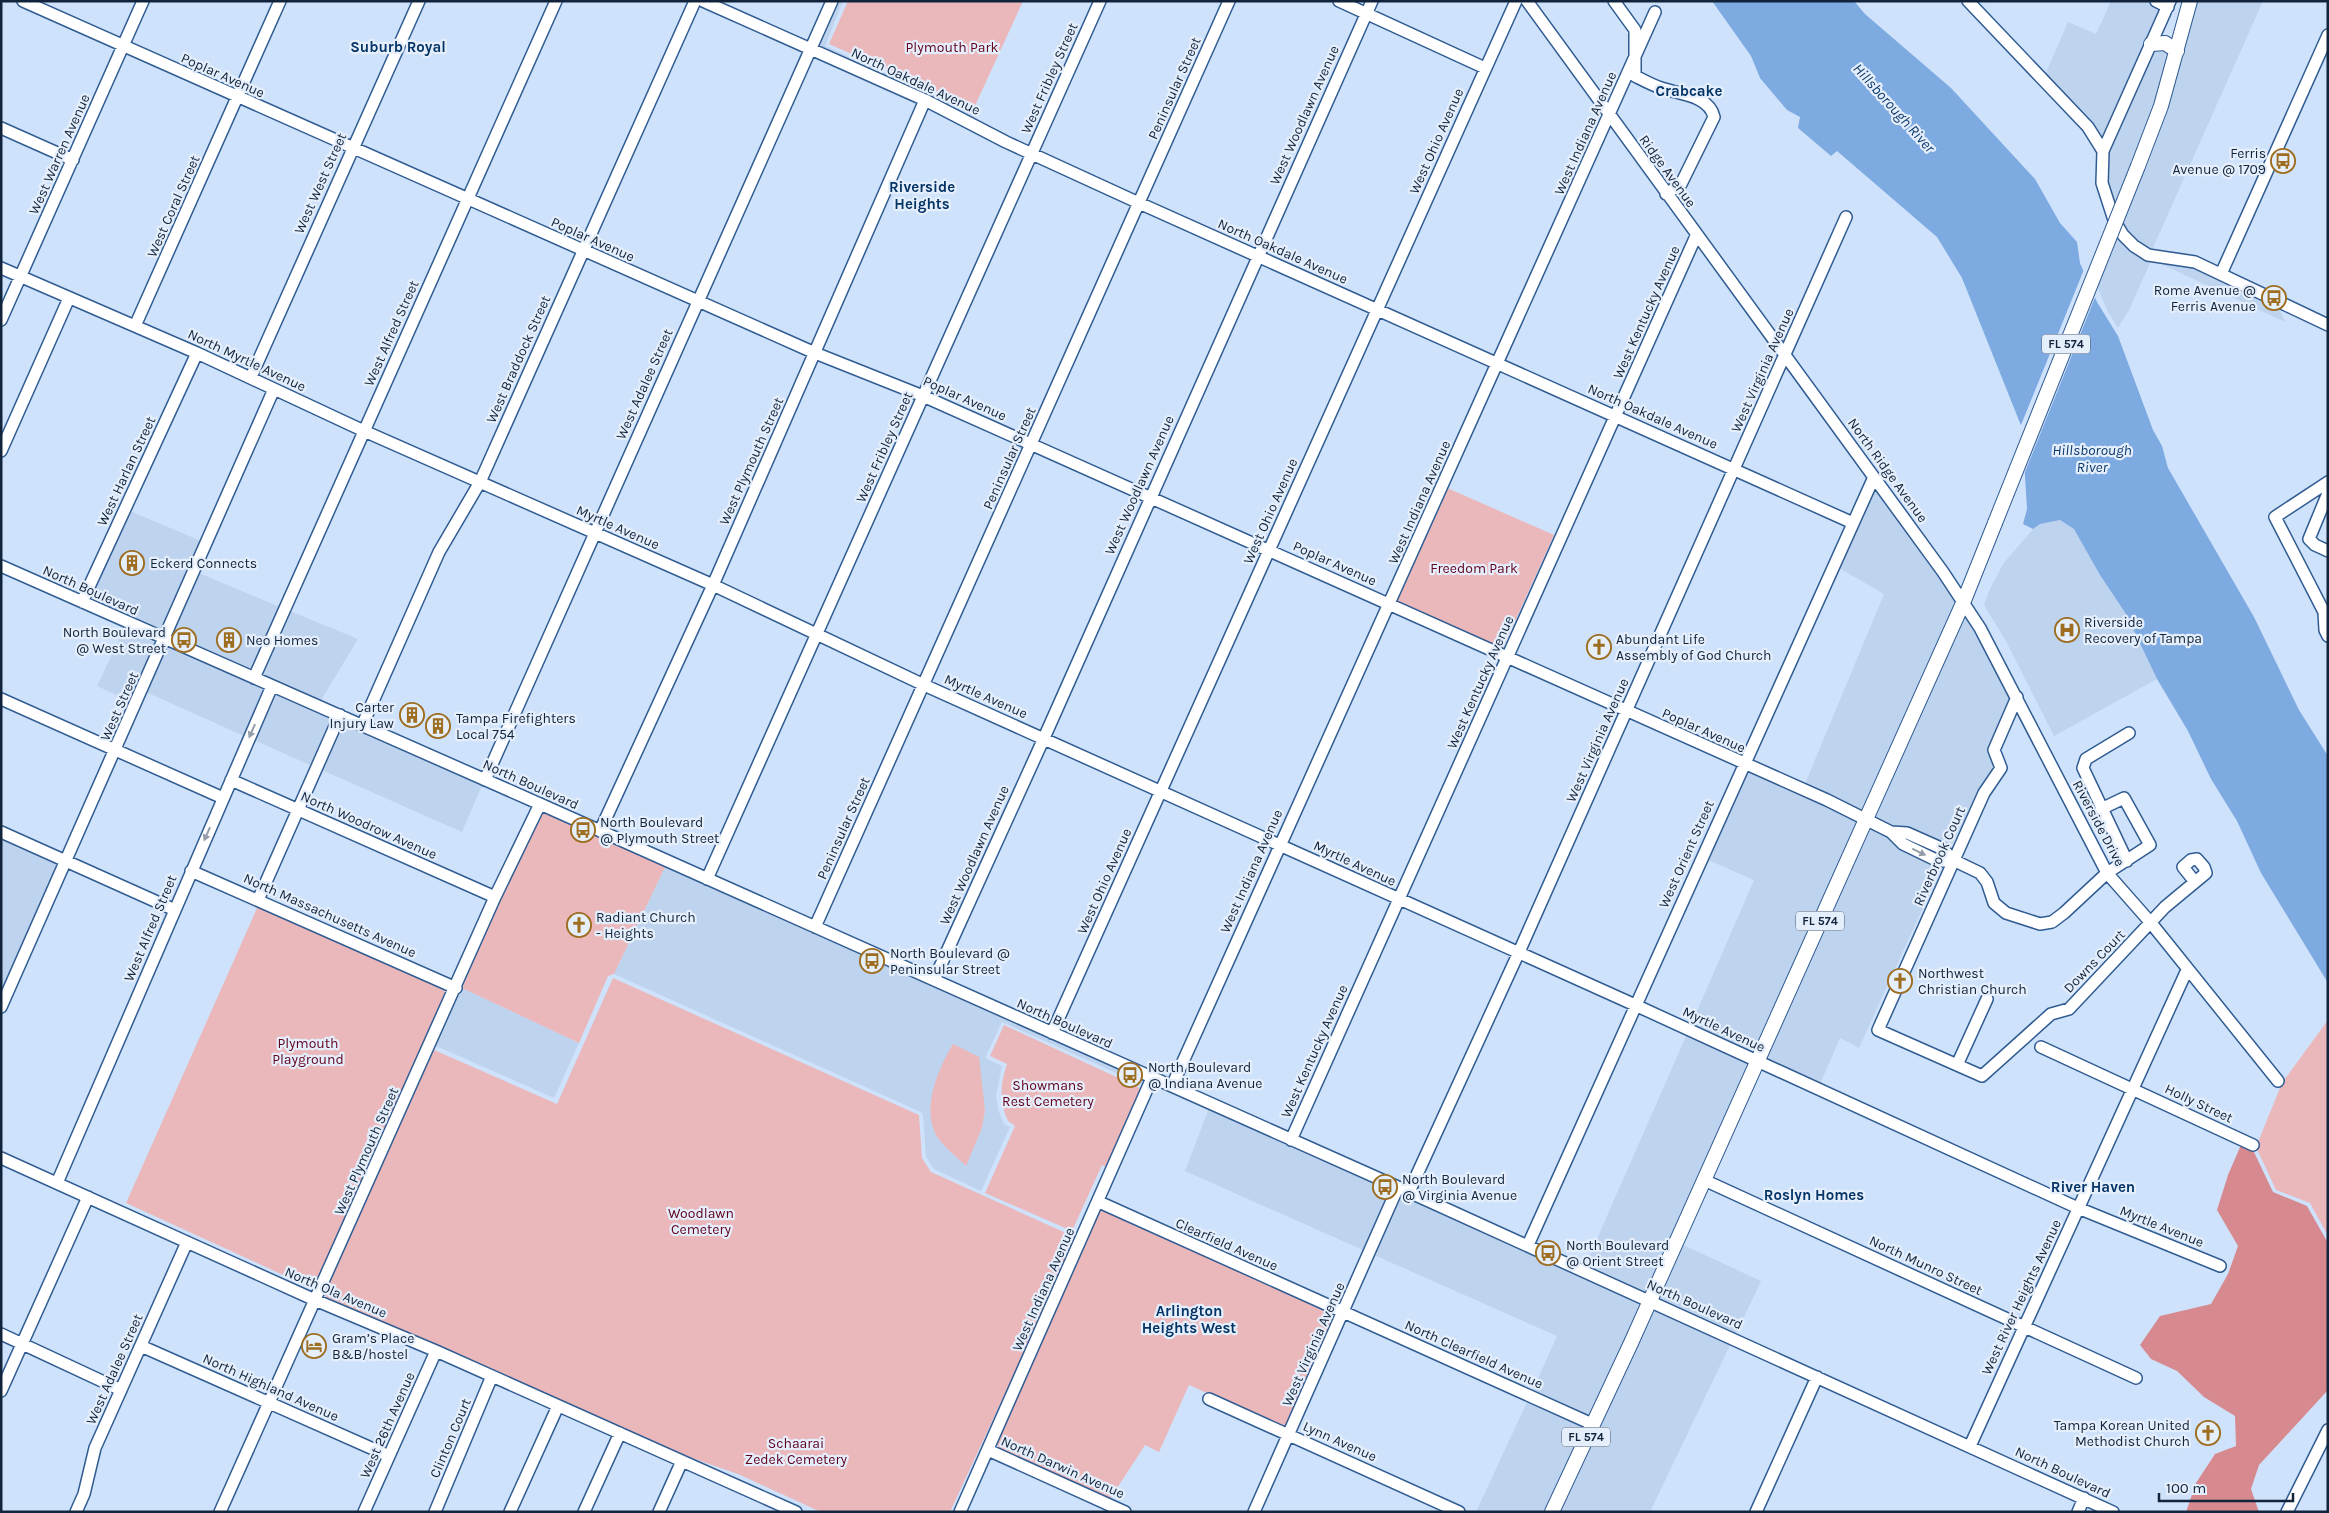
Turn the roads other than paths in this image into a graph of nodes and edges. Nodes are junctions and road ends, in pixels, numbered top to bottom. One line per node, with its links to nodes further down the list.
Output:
1 (23, 1): 24 (street, Poplar Avenue)
2 (143, 1): 24 (street, West Warren Avenue)
3 (280, 1): 29 (street, West Coral Street)
4 (419, 1): 33 (street, West West Street)
5 (556, 1): 38 (street, West Alfred Street)
6 (695, 1): 42 (street, West Braddock Street)
7 (703, 1): 25 (street, North Oakdale Avenue)
8 (832, 1): 25 (street, West Adalee Street)
9 (1100, 1): 35 (street, West Fribley Street)
10 (1229, 1): 39 (street, Peninsular Street)
11 (1339, 1): 21 (street)
12 (1372, 1): 21 (street, West Woodlawn Avenue)
13 (1516, 1): 28 (street, West Ohio Avenue)
14 (1527, 1): 31 (street, Ridge Avenue)
15 (1614, 1): 27 (street)
16 (1968, 1): 34 (street)
17 (2156, 1): 19 (street)
18 (2190, 1): 26 (main road, FL 574)
19 (2169, 4): 23 (street)
20 (1655, 12): 27 (street, West Indiana Avenue)
21 (1366, 13): 28 (street); 43 (street, West Woodlawn Avenue)
22 (2328, 35): 45 (street)
23 (2151, 44): 26 (main road); 34 (street)
24 (123, 47): 29 (street, Poplar Avenue); 36 (street, West Warren Avenue)
25 (810, 50): 30 (street, North Oakdale Avenue); 48 (street, West Adalee Street)
26 (2177, 51): 77 (main road, FL 574, bridge)
27 (1635, 57): 31 (street, West Indiana Avenue); 37 (street)
28 (1485, 68): 49 (street, West Ohio Avenue)
29 (237, 98): 33 (street, Poplar Avenue); 52 (street, West Coral Street)
30 (925, 100): 35 (street, North Oakdale Avenue); 54 (street, West Plymouth Street)
31 (1610, 115): 37 (street, Ridge Avenue); 56 (street, West Indiana Avenue)
32 (1, 128): 36 (street)
33 (352, 148): 38 (street, Poplar Avenue); 57 (street, West West Street)
34 (2103, 151): 45 (street)
35 (1032, 154): 39 (street, North Oakdale Avenue); 59 (street, West Fribley Street)
36 (73, 160): 46 (street, West Warren Avenue)
37 (1666, 194): 41 (street, Ridge Avenue)
38 (466, 200): 42 (street, Poplar Avenue); 61 (street, West Alfred Street)
39 (1139, 203): 43 (street, North Oakdale Avenue); 62 (street, Peninsular Street)
40 (1846, 217): 55 (street, West Virginia Avenue)
41 (1696, 236): 55 (street, Ridge Avenue); 60 (street, West Kentucky Avenue)
42 (583, 251): 48 (street, Poplar Avenue); 66 (street, West Braddock Street)
43 (1258, 256): 49 (street, North Oakdale Avenue); 69 (street, West Woodlawn Avenue)
44 (1, 268): 46 (street, North Myrtle Avenue)
45 (2221, 274): 51 (street)
46 (21, 276): 47 (street, North Myrtle Avenue); 50 (street, West Warren Avenue)
47 (69, 298): 52 (street, North Myrtle Avenue); 63 (street)
48 (698, 301): 54 (street, Poplar Avenue); 71 (street, West Adalee Street)
49 (1377, 309): 56 (street, North Oakdale Avenue); 72 (street, West Ohio Avenue)
50 (1, 320)
51 (2328, 325)
52 (135, 326): 53 (street, North Myrtle Avenue)
53 (197, 353): 57 (street, North Myrtle Avenue); 76 (street, West Harlan Street)
54 (815, 353): 59 (street, Poplar Avenue); 75 (street, West Plymouth Street)
55 (1785, 357): 64 (street, West Virginia Avenue); 65 (street, North Ridge Avenue)
56 (1498, 363): 60 (street, North Oakdale Avenue); 78 (street, West Indiana Avenue)
57 (251, 377): 58 (street, North Myrtle Avenue)
58 (274, 389): 61 (street, North Myrtle Avenue); 82 (street, West Street)
59 (923, 396): 62 (street, Poplar Avenue); 80 (street, West Fribley Street)
60 (1616, 416): 64 (street, North Oakdale Avenue); 83 (street, West Kentucky Avenue)
61 (364, 431): 66 (street, North Myrtle Avenue); 84 (street, West Alfred Street)
62 (1031, 444): 69 (street, Poplar Avenue); 85 (street, Peninsular Street)
63 (1, 451)
64 (1735, 469): 70 (street, North Oakdale Avenue); 89 (street, West Virginia Avenue)
65 (1874, 477): 70 (street, West Orient Street); 77 (street, North Ridge Avenue)
66 (480, 482): 71 (street, Myrtle Avenue); 91 (street, West Braddock Street)
67 (2328, 482): 79 (street)
68 (2328, 493): 73 (street)
69 (1150, 498): 72 (street, Poplar Avenue); 93 (street, West Woodlawn Avenue)
70 (1854, 523): 95 (street, West Orient Street)
71 (594, 533): 75 (street, Myrtle Avenue); 97 (street, West Adalee Street)
72 (1269, 550): 78 (street, Poplar Avenue); 98 (street, West Ohio Avenue)
73 (2328, 551)
74 (1, 566): 76 (street, North Boulevard)
75 (713, 585): 80 (street, Myrtle Avenue); 104 (street, West Plymouth Street)
76 (82, 602): 82 (street, North Boulevard)
77 (1963, 603): 87 (street, Riverside Drive); 103 (main road, FL 574)
78 (1389, 604): 83 (street, Poplar Avenue); 106 (street, West Indiana Avenue)
79 (2326, 610): 81 (street)
80 (816, 636): 85 (street, Myrtle Avenue); 112 (street, West Fribley Street)
81 (2328, 636)
82 (165, 639): 84 (street, North Boulevard); 94 (street, West Street)
83 (1507, 657): 89 (street, Poplar Avenue); 115 (street, West Kentucky Avenue)
84 (254, 678): 86 (street, North Boulevard)
85 (924, 685): 93 (street, Myrtle Avenue); 119 (street, Peninsular Street)
86 (272, 686): 90 (street, North Boulevard); 96 (street, West Alfred Street, one-way to 96)
87 (2018, 698): 107 (street, Riverbrook Court); 111 (street, Riverside Drive)
88 (1, 700): 94 (street)
89 (1626, 711): 95 (street, Poplar Avenue); 120 (street, West Virginia Avenue)
90 (340, 716): 91 (street, North Boulevard); 102 (street)
91 (362, 726): 97 (street, North Boulevard)
92 (2129, 733): 101 (street)
93 (1044, 738): 98 (street, Myrtle Avenue); 122 (street, West Woodlawn Avenue)
94 (116, 750): 99 (street); 109 (street, West Street)
95 (1744, 764): 103 (street, Poplar Avenue); 126 (street, West Orient Street)
96 (231, 780): 99 (street, West Alfred Street); 102 (street, North Woodrow Avenue)
97 (485, 780): 100 (street, North Boulevard)
98 (1161, 791): 106 (street, Myrtle Avenue); 129 (street, West Ohio Avenue)
99 (223, 798): 110 (street, West Alfred Street, one-way to 110)
100 (540, 804): 104 (street, North Boulevard); 114 (street, West Plymouth Street)
101 (2102, 809): 108 (street); 108 (street, Poplar Avenue)
102 (298, 810): 114 (street, North Woodrow Avenue); 116 (street)
103 (1865, 819): 107 (street, Poplar Avenue); 131 (main road, FL 574)
104 (600, 830): 112 (street, North Boulevard)
105 (1, 832): 109 (street)
106 (1280, 844): 115 (street, Myrtle Avenue); 135 (street, West Indiana Avenue)
107 (1953, 860): 111 (street, Poplar Avenue); 128 (street, Riverbrook Court)
108 (2127, 860): 111 (street, Poplar Avenue)
109 (67, 862): 117 (street); 124 (street, West Street)
110 (191, 871): 116 (street, North Massachusetts Avenue); 117 (street, West Alfred Street)
111 (2107, 873): 118 (street, Riverside Drive)
112 (707, 879): 119 (street, North Boulevard)
113 (2195, 882): 118 (street)
114 (495, 897): 123 (street, West Plymouth Street)
115 (1399, 899): 120 (street, Myrtle Avenue); 137 (street, West Kentucky Avenue)
116 (258, 900): 123 (street, North Massachusetts Avenue)
117 (174, 910): 141 (street, West Alfred Street)
118 (2151, 924): 121 (street, Riverside Drive); 132 (street, Downs Court)
119 (815, 927): 122 (street, North Boulevard)
120 (1519, 952): 126 (street, Myrtle Avenue); 143 (street, West Virginia Avenue)
121 (2187, 970): 134 (street, Riverside Drive); 136 (street, West River Heights Avenue)
122 (934, 980): 129 (street, North Boulevard)
123 (456, 988): 150 (street, West Plymouth Street)
124 (5, 990): 127 (street, West Street)
125 (1987, 999): 132 (street)
126 (1635, 1005): 131 (street, Myrtle Avenue); 148 (street, West Orient Street)
127 (1, 1007)
128 (1878, 1030): 132 (street, Downs Court)
129 (1052, 1034): 133 (street, North Boulevard)
130 (2041, 1047): 136 (street, Holly Street)
131 (1757, 1061): 140 (main road, FL 574); 146 (street, Myrtle Avenue)
132 (1957, 1065)
133 (1152, 1078): 135 (street, North Boulevard); 145 (street, West Indiana Avenue)
134 (2278, 1081)
135 (1172, 1086): 137 (street, North Boulevard)
136 (2133, 1089): 138 (street, Holly Street); 146 (street, West River Heights Avenue)
137 (1291, 1140): 142 (street, North Boulevard)
138 (2252, 1145)
139 (1, 1158): 141 (street, North Ola Avenue)
140 (1704, 1180): 151 (main road, FL 574); 153 (street, North Munro Street)
141 (57, 1183): 144 (street, North Ola Avenue)
142 (1398, 1187): 143 (street, North Boulevard); 152 (street, West Virginia Avenue)
143 (1409, 1192): 148 (street, North Boulevard)
144 (88, 1197): 147 (street, North Ola Avenue); 155 (street)
145 (1098, 1202): 152 (street, Clearfield Avenue); 171 (street, West Indiana Avenue)
146 (2078, 1208): 149 (street, Myrtle Avenue); 153 (street, West River Heights Avenue)
147 (187, 1242): 150 (street, North Ola Avenue); 156 (street, West Adalee Street)
148 (1528, 1245): 151 (street, North Boulevard)
149 (2220, 1266)
150 (315, 1300): 157 (street, North Ola Avenue); 164 (street, West Plymouth Street)
151 (1650, 1301): 159 (street, North Boulevard); 166 (main road, FL 574)
152 (1343, 1312): 166 (street, North Clearfield Avenue); 169 (street, West Virginia Avenue)
153 (2024, 1326): 160 (street, North Munro Street); 170 (street, West River Heights Avenue)
154 (1, 1334): 155 (street)
155 (22, 1343): 161 (street); 162 (street)
156 (141, 1346): 161 (street, West Adalee Street); 164 (street, North Highland Avenue)
157 (436, 1351): 158 (street, North Ola Avenue); 172 (street, West 26th Avenue)
158 (492, 1376): 165 (street, North Ola Avenue); 178 (street, Clinton Court)
159 (1818, 1376): 170 (street, North Boulevard); 188 (street)
160 (2136, 1378)
161 (121, 1390): 175 (street, West Adalee Street)
162 (1, 1391)
163 (1209, 1399): 169 (street, Lynn Avenue)
164 (269, 1402): 172 (street, North Highland Avenue); 176 (street, West Plymouth Street)
165 (558, 1406): 168 (street, North Ola Avenue); 179 (street)
166 (1592, 1424): 187 (main road, FL 574)
167 (2328, 1430): 191 (street)
168 (620, 1433): 173 (street, North Ola Avenue); 180 (street)
169 (1289, 1434): 185 (street, West Virginia Avenue); 186 (street, Lynn Avenue)
170 (1970, 1446): 174 (street, North Boulevard)
171 (988, 1450): 183 (street, West Indiana Avenue); 184 (street, North Darwin Avenue)
172 (389, 1456): 177 (street, West 26th Avenue)
173 (682, 1462): 181 (street); 182 (street, North Ola Avenue)
174 (2084, 1498): 189 (street); 190 (street, North Boulevard)
175 (76, 1512)
176 (220, 1512)
177 (364, 1512)
178 (435, 1512)
179 (510, 1512)
180 (584, 1512)
181 (659, 1512)
182 (796, 1512)
183 (960, 1512)
184 (1125, 1512)
185 (1254, 1512)
186 (1459, 1512)
187 (1552, 1512)
188 (1757, 1512)
189 (2078, 1512)
190 (2113, 1512)
191 (2287, 1512)

